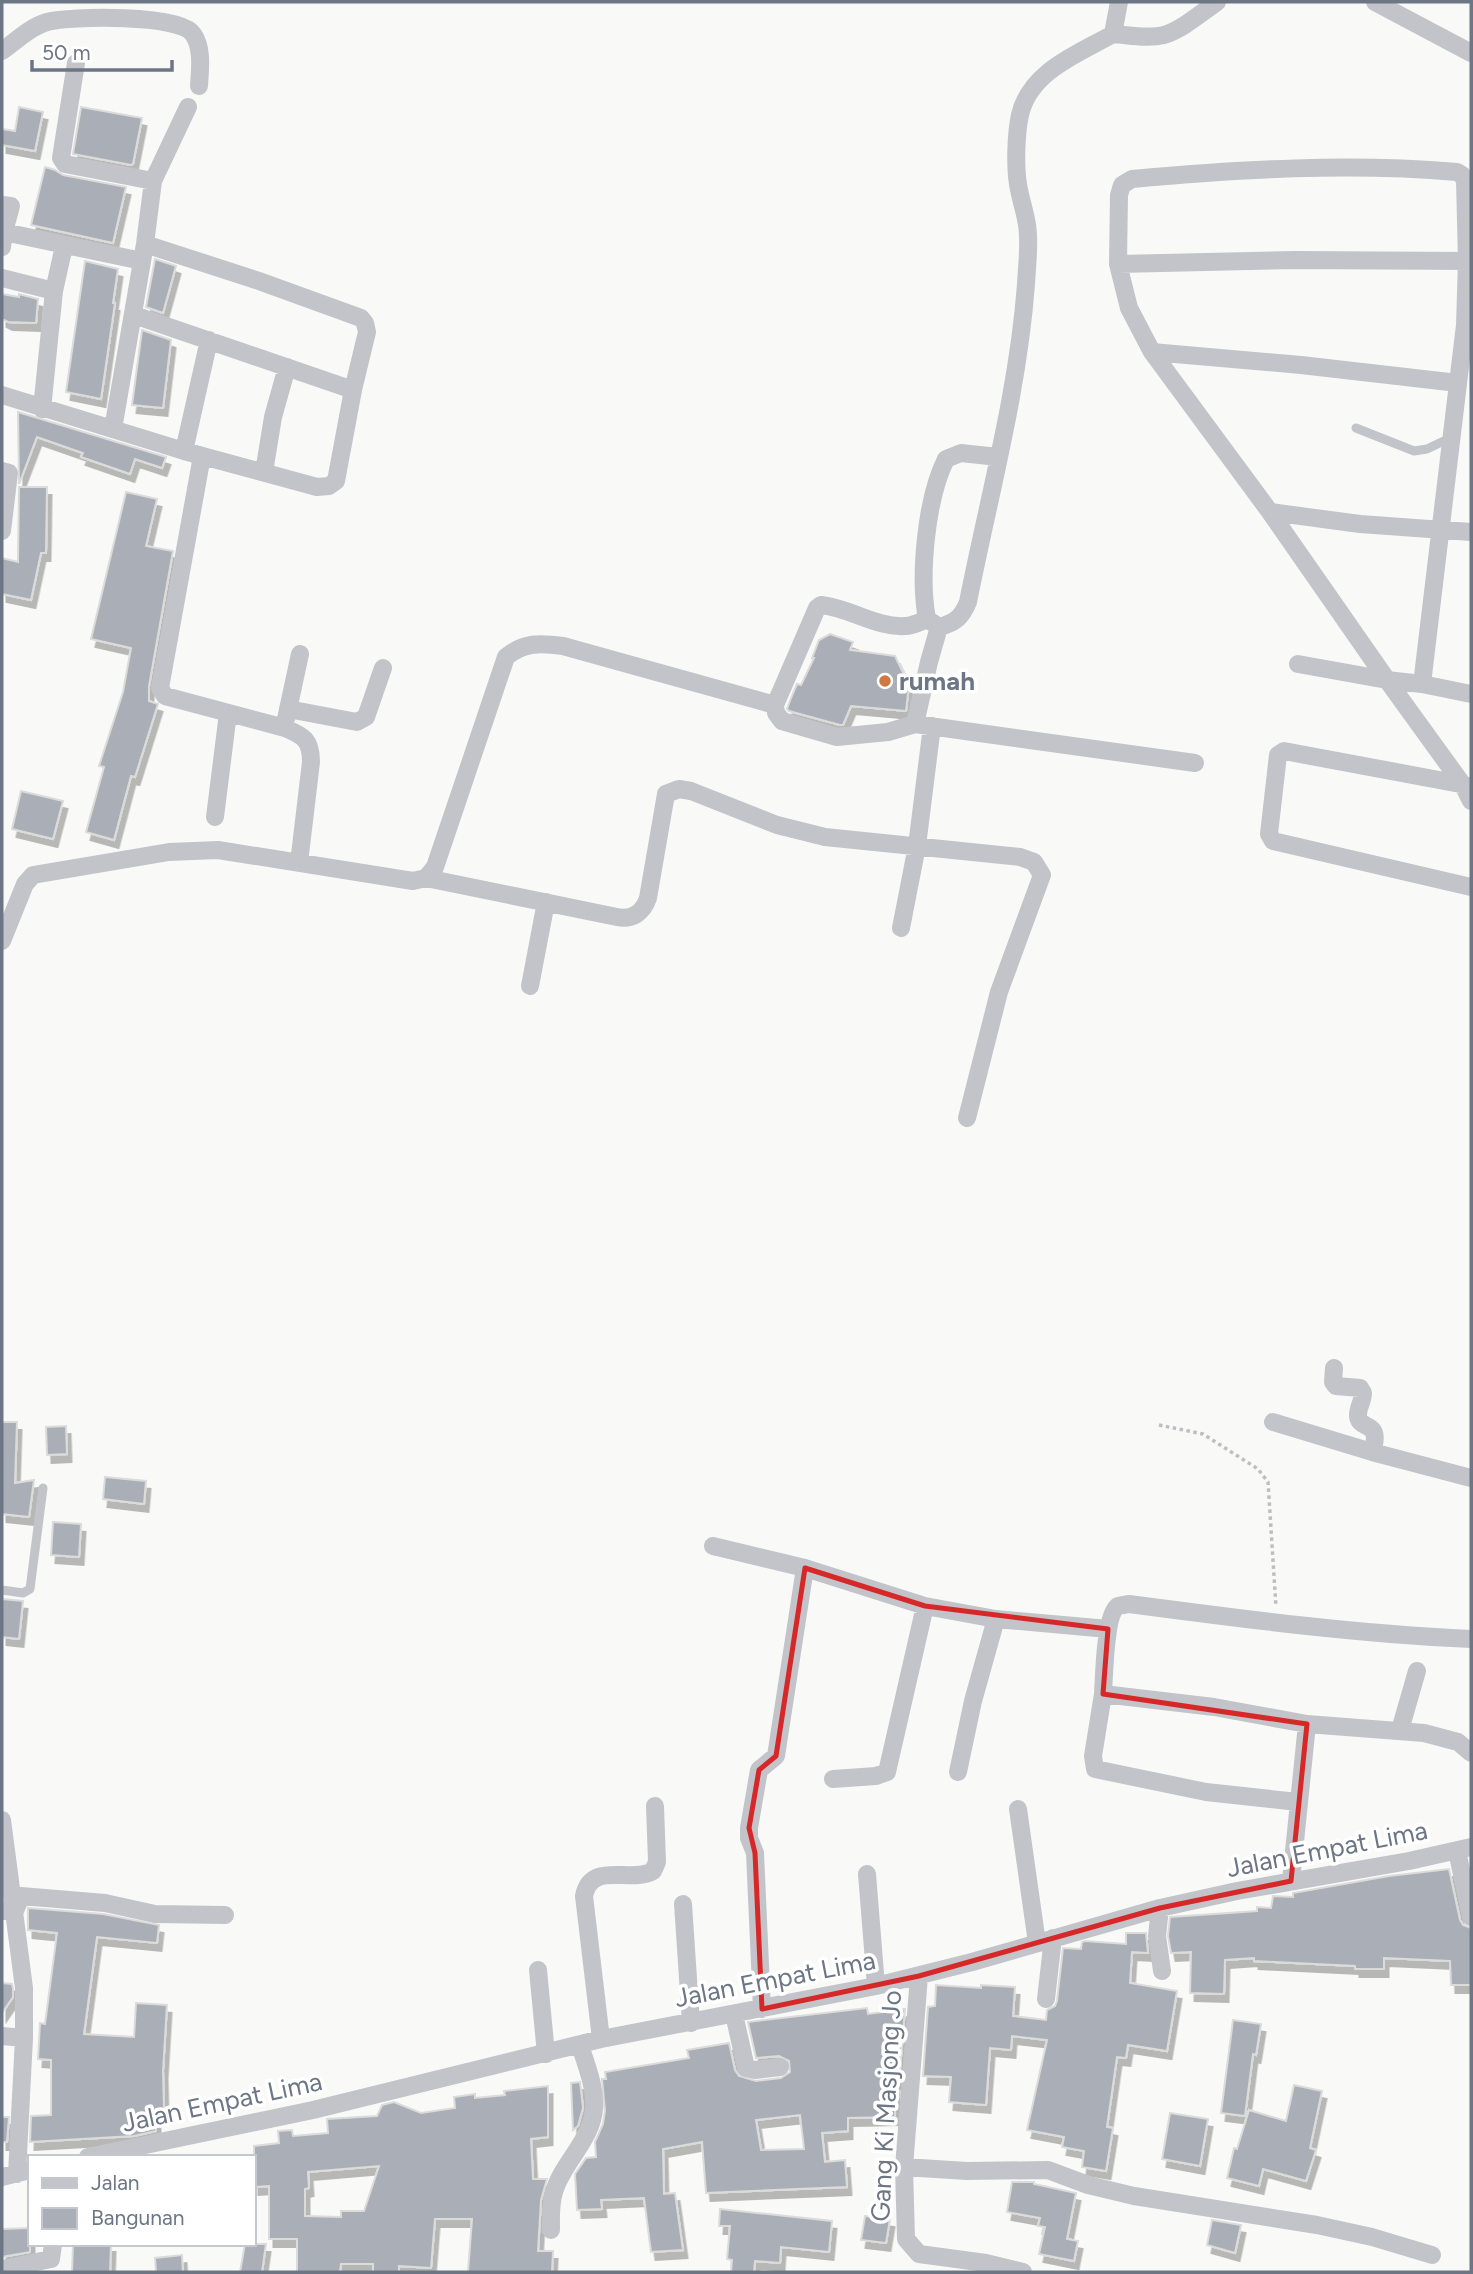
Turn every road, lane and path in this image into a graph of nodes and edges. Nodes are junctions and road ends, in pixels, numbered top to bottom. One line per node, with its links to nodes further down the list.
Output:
1 (1119, 2): 4 (street)
2 (1217, 2): 4 (street)
3 (1375, 2): 6 (street)
4 (1112, 34): 32 (street)
5 (2, 51): 8 (street)
6 (1471, 53)
7 (76, 63): 10 (street)
8 (198, 86)
9 (188, 107): 10 (street)
10 (153, 181): 14 (street)
11 (2, 205): 12 (street)
12 (3, 240): 13 (street)
13 (64, 246): 14 (street); 18 (street)
14 (144, 253): 19 (street); 24 (street)
15 (1469, 261): 16 (street); 16 (street); 23 (street)
16 (1118, 264): 21 (street)
17 (2, 278): 18 (street)
18 (54, 291): 26 (street)
19 (134, 315): 20 (street); 28 (street)
20 (209, 340): 22 (street); 30 (street)
21 (1152, 352): 23 (street); 35 (street)
22 (287, 367): 24 (street); 34 (street)
23 (1458, 383): 29 (street)
24 (353, 390): 34 (street)
25 (2, 395): 26 (street)
26 (41, 409): 28 (street)
27 (1356, 428): 29 (lane)
28 (113, 429): 30 (street)
29 (1452, 438): 36 (street)
30 (184, 451): 31 (street)
31 (202, 456): 34 (street); 48 (street)
32 (998, 457): 39 (street); 39 (street)
33 (2, 471): 37 (street)
34 (264, 472)
35 (1270, 512): 36 (street); 43 (street)
36 (1440, 528): 38 (street); 44 (street)
37 (2, 531)
38 (1471, 532)
39 (933, 623): 46 (street); 49 (street)
40 (300, 654): 47 (street)
41 (1298, 664): 43 (street)
42 (383, 668): 47 (street)
43 (1387, 680): 44 (street); 52 (street)
44 (1422, 684): 45 (street)
45 (1471, 694)
46 (775, 705): 49 (street); 57 (street)
47 (288, 709): 50 (street)
48 (228, 713): 50 (street); 54 (street)
49 (924, 725): 51 (street); 55 (street)
50 (285, 728): 56 (street)
51 (1195, 763)
52 (1467, 786): 53 (street); 58 (street)
53 (1471, 801)
54 (215, 817)
55 (917, 846): 59 (street); 60 (street); 63 (street)
56 (299, 863): 57 (street); 61 (street)
57 (426, 878): 59 (street)
58 (1471, 887)
59 (546, 902): 62 (street)
60 (901, 928)
61 (2, 941)
62 (530, 986)
63 (967, 1118)
64 (1334, 1368): 67 (street)
65 (1273, 1422): 67 (street)
66 (1159, 1425): 75 (path)
67 (1372, 1452): 68 (street)
68 (1471, 1478)
69 (43, 1488): 72 (lane)
70 (713, 1546): 71 (street)
71 (805, 1568): 73 (street); 103 (street)
72 (2, 1590)
73 (925, 1606): 74 (street); 84 (street)
74 (996, 1619): 76 (street); 83 (street)
75 (1277, 1623): 76 (street); 77 (street)
76 (1108, 1629): 79 (street)
77 (1471, 1639)
78 (1417, 1671): 81 (street)
79 (1103, 1694): 80 (street); 85 (street)
80 (1307, 1724): 81 (street); 85 (street)
81 (1400, 1730): 82 (street)
82 (1471, 1753)
83 (958, 1772)
84 (833, 1779)
85 (1298, 1802): 91 (street)
86 (655, 1806): 108 (street)
87 (1018, 1809): 97 (street)
88 (2, 1820): 94 (street)
89 (1464, 1849): 91 (street, Jalan Empat Lima); 96 (street)
90 (867, 1874): 101 (street)
91 (1292, 1881): 93 (street, Jalan Empat Lima)
92 (683, 1903): 105 (street)
93 (1160, 1908): 97 (street, Jalan Empat Lima); 99 (street)
94 (8, 1911): 95 (street); 107 (street)
95 (225, 1915)
96 (1471, 1917)
97 (1045, 1941): 100 (street, Jalan Empat Lima); 102 (street)
98 (537, 1970): 110 (street)
99 (1162, 1970)
100 (919, 1976): 101 (street, Jalan Empat Lima); 113 (street, Gang Ki Masjong Jo)
101 (876, 1986): 103 (street, Jalan Empat Lima)
102 (1045, 1999)
103 (762, 2009): 104 (street, Jalan Empat Lima)
104 (734, 2014): 105 (street, Jalan Empat Lima); 111 (street)
105 (691, 2023): 108 (street, Jalan Empat Lima)
106 (2, 2036): 107 (street)
107 (24, 2038): 114 (street)
108 (601, 2039): 109 (street, Jalan Empat Lima)
109 (580, 2045): 110 (street, Jalan Empat Lima); 115 (street)
110 (545, 2054): 112 (street, Jalan Empat Lima)
111 (780, 2067)
112 (98, 2155)
113 (904, 2168): 117 (street); 119 (street, Gang Ki Masjong Jo)
114 (16, 2173)
115 (551, 2231)
116 (53, 2246): 118 (street)
117 (1432, 2255)
118 (2, 2269)
119 (1023, 2272)

